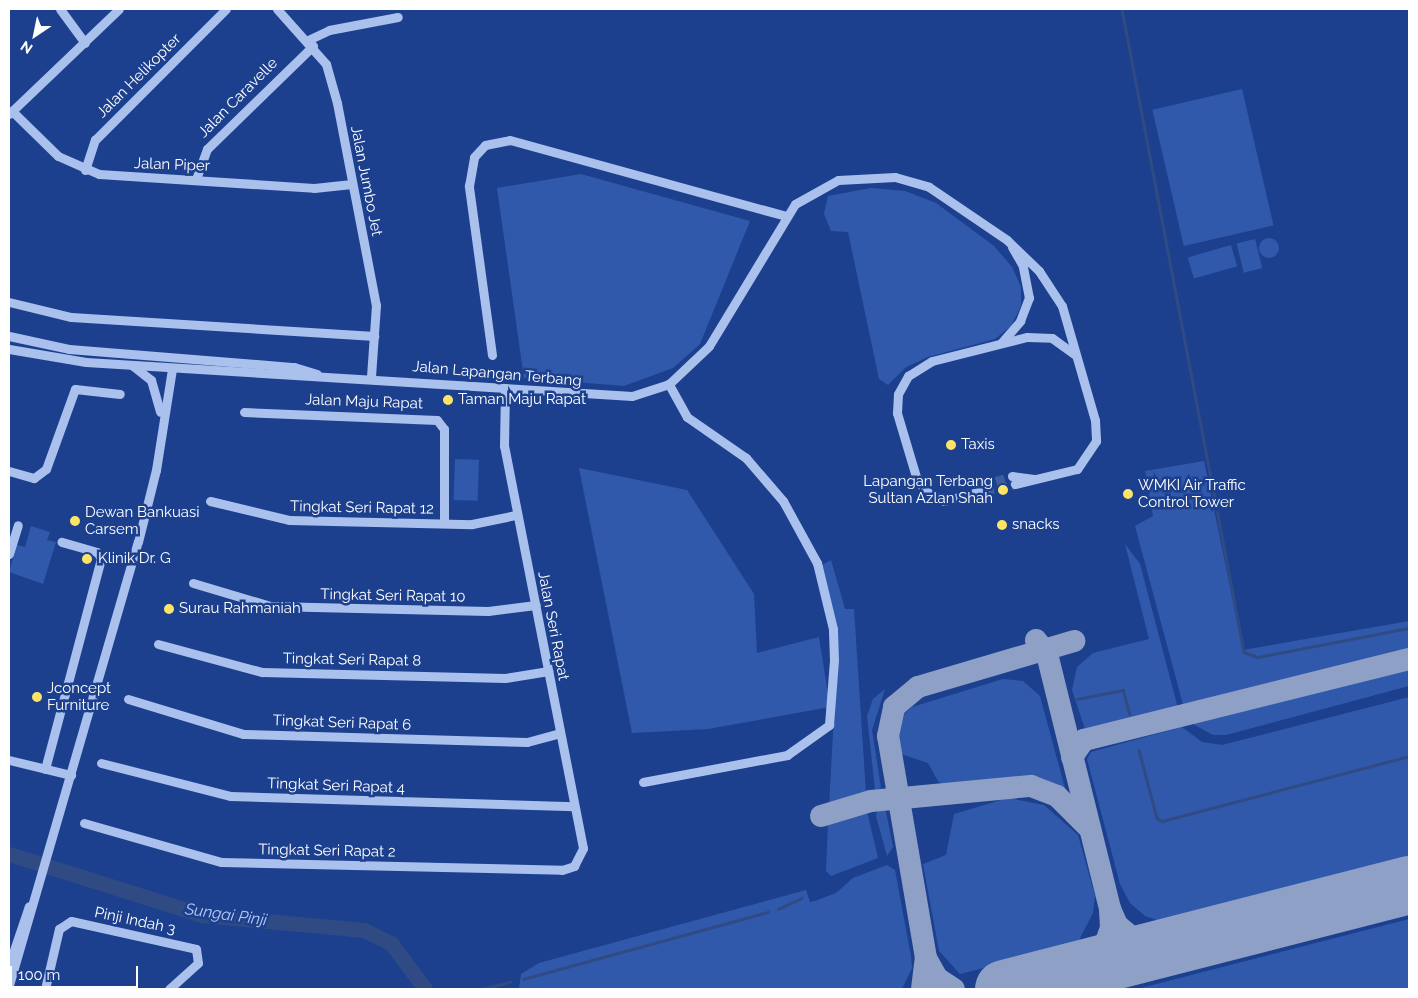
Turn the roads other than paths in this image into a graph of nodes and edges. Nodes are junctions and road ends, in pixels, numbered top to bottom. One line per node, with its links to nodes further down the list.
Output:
1 (60, 9): 6 (street)
2 (119, 9): 6 (street)
3 (226, 9): 9 (street, Jalan Helikopter)
4 (277, 9): 7 (street, Jalan Jumbo Jet)
5 (398, 17): 7 (street, Jalan Caravelle)
6 (85, 43): 8 (street)
7 (310, 43): 10 (street, Jalan Caravelle); 11 (street, Jalan Jumbo Jet)
8 (10, 113): 9 (street, Jalan Piper)
9 (85, 170): 10 (street, Jalan Piper)
10 (196, 179): 11 (street, Jalan Piper)
11 (352, 184): 16 (street, Jalan Jumbo Jet)
12 (786, 216): 13 (street); 21 (street); 28 (street)
13 (1007, 240): 17 (street); 20 (street)
14 (9, 302): 16 (street)
15 (9, 336): 19 (street, Jalan Lapangan Terbang)
16 (374, 336): 27 (street, Jalan Jumbo Jet)
17 (1002, 342): 20 (street); 36 (street)
18 (9, 349): 23 (street, Jalan Lapangan Terbang)
19 (101, 352): 22 (street, Jalan Lapangan Terbang); 24 (street)
20 (1075, 354): 35 (street)
21 (492, 355)
22 (259, 364): 24 (street); 26 (street, Jalan Lapangan Terbang)
23 (132, 366): 24 (street, Jalan Lapangan Terbang); 32 (street)
24 (169, 367): 25 (street, Jalan Lapangan Terbang); 31 (street); 32 (street)
25 (203, 371): 26 (street, Jalan Lapangan Terbang); 31 (street)
26 (322, 375): 27 (street, Jalan Lapangan Terbang)
27 (371, 377): 29 (street, Jalan Lapangan Terbang)
28 (669, 384): 29 (street, Jalan Lapangan Terbang); 53 (street)
29 (505, 389): 38 (street, Jalan Seri Rapat)
30 (120, 394): 34 (street)
31 (168, 395): 52 (street)
32 (160, 412): 52 (street)
33 (244, 412): 39 (street, Jalan Maju Rapat)
34 (9, 471)
35 (1013, 480)
36 (981, 490)
37 (210, 501): 39 (street, Tingkat Seri Rapat 12)
38 (516, 515): 39 (street, Tingkat Seri Rapat 12); 44 (street, Jalan Seri Rapat)
39 (444, 523)
40 (18, 525): 42 (street)
41 (61, 542): 51 (street)
42 (9, 554)
43 (193, 583): 44 (street, Tingkat Seri Rapat 10)
44 (536, 605): 46 (street, Jalan Seri Rapat)
45 (158, 644): 46 (street, Tingkat Seri Rapat 8)
46 (548, 671): 48 (street, Jalan Seri Rapat)
47 (128, 699): 48 (street, Tingkat Seri Rapat 6)
48 (560, 733): 54 (street, Jalan Seri Rapat)
49 (9, 760): 51 (street)
50 (102, 763): 54 (street, Tingkat Seri Rapat 4)
51 (45, 769): 52 (street)
52 (69, 775): 58 (street)
53 (642, 782)
54 (574, 806): 56 (street, Jalan Seri Rapat)
55 (84, 823): 56 (street, Tingkat Seri Rapat 2)
56 (574, 866)
57 (9, 935): 58 (street)
58 (22, 940): 59 (street); 60 (street)
59 (9, 965)
60 (9, 985)
61 (45, 989): 62 (street, Pinji Indah 3)
62 (169, 989)

